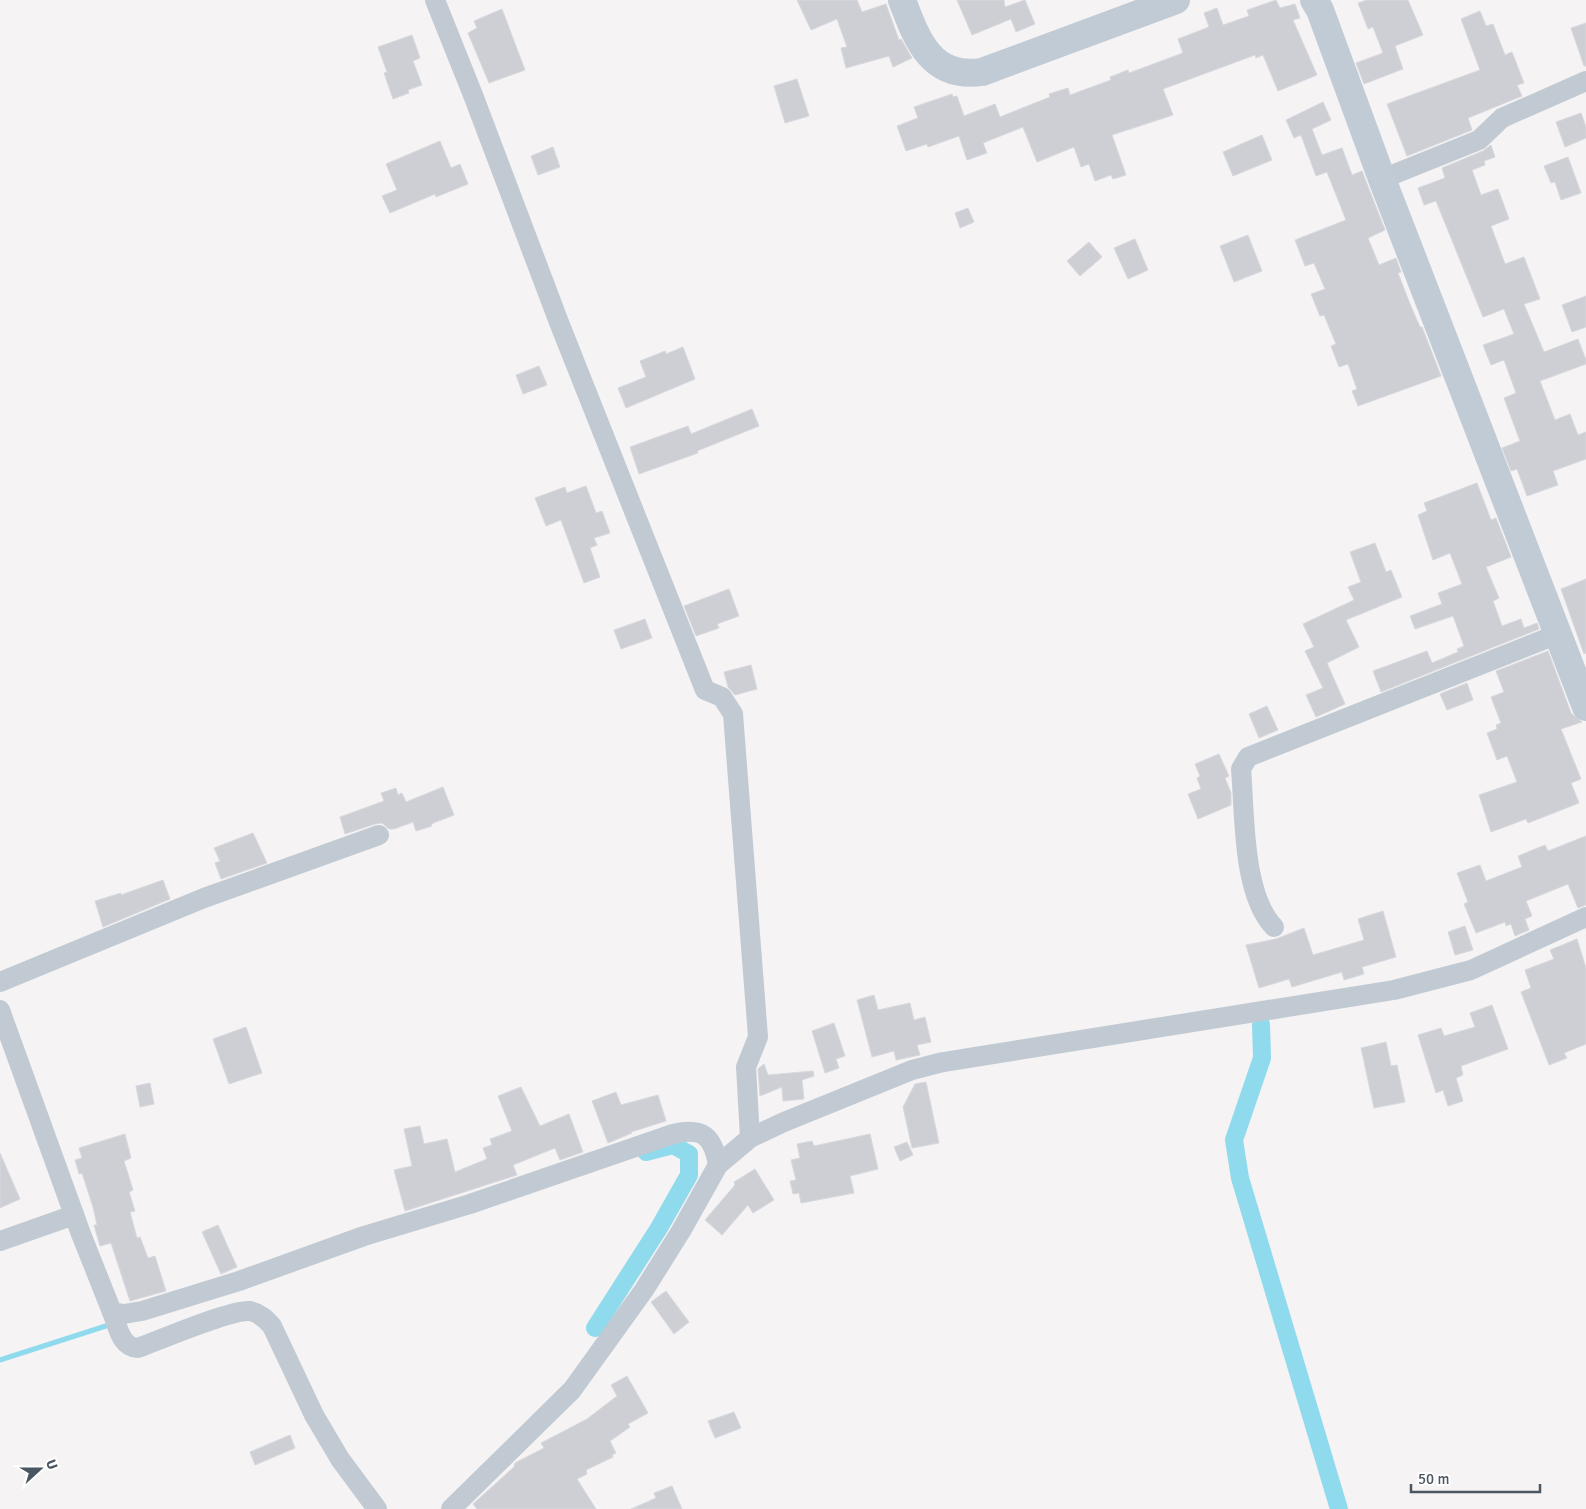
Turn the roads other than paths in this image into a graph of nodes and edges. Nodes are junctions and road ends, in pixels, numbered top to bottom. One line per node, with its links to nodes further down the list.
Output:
1 (435, 0): 14 (street)
2 (902, 0): 3 (street)
3 (1176, 0)
4 (1314, 0): 6 (street)
5 (1586, 81): 6 (street)
6 (1382, 179): 7 (street)
7 (1558, 634): 8 (street); 11 (street)
8 (1586, 707)
9 (379, 835): 12 (street)
10 (1586, 917): 14 (street)
11 (1274, 928)
12 (0, 982)
13 (0, 1010): 16 (street)
14 (750, 1138): 15 (street)
15 (718, 1165): 18 (street); 20 (street)
16 (74, 1215): 17 (street); 18 (street)
17 (0, 1241)
18 (116, 1322): 19 (street)
19 (377, 1509)
20 (451, 1509)

